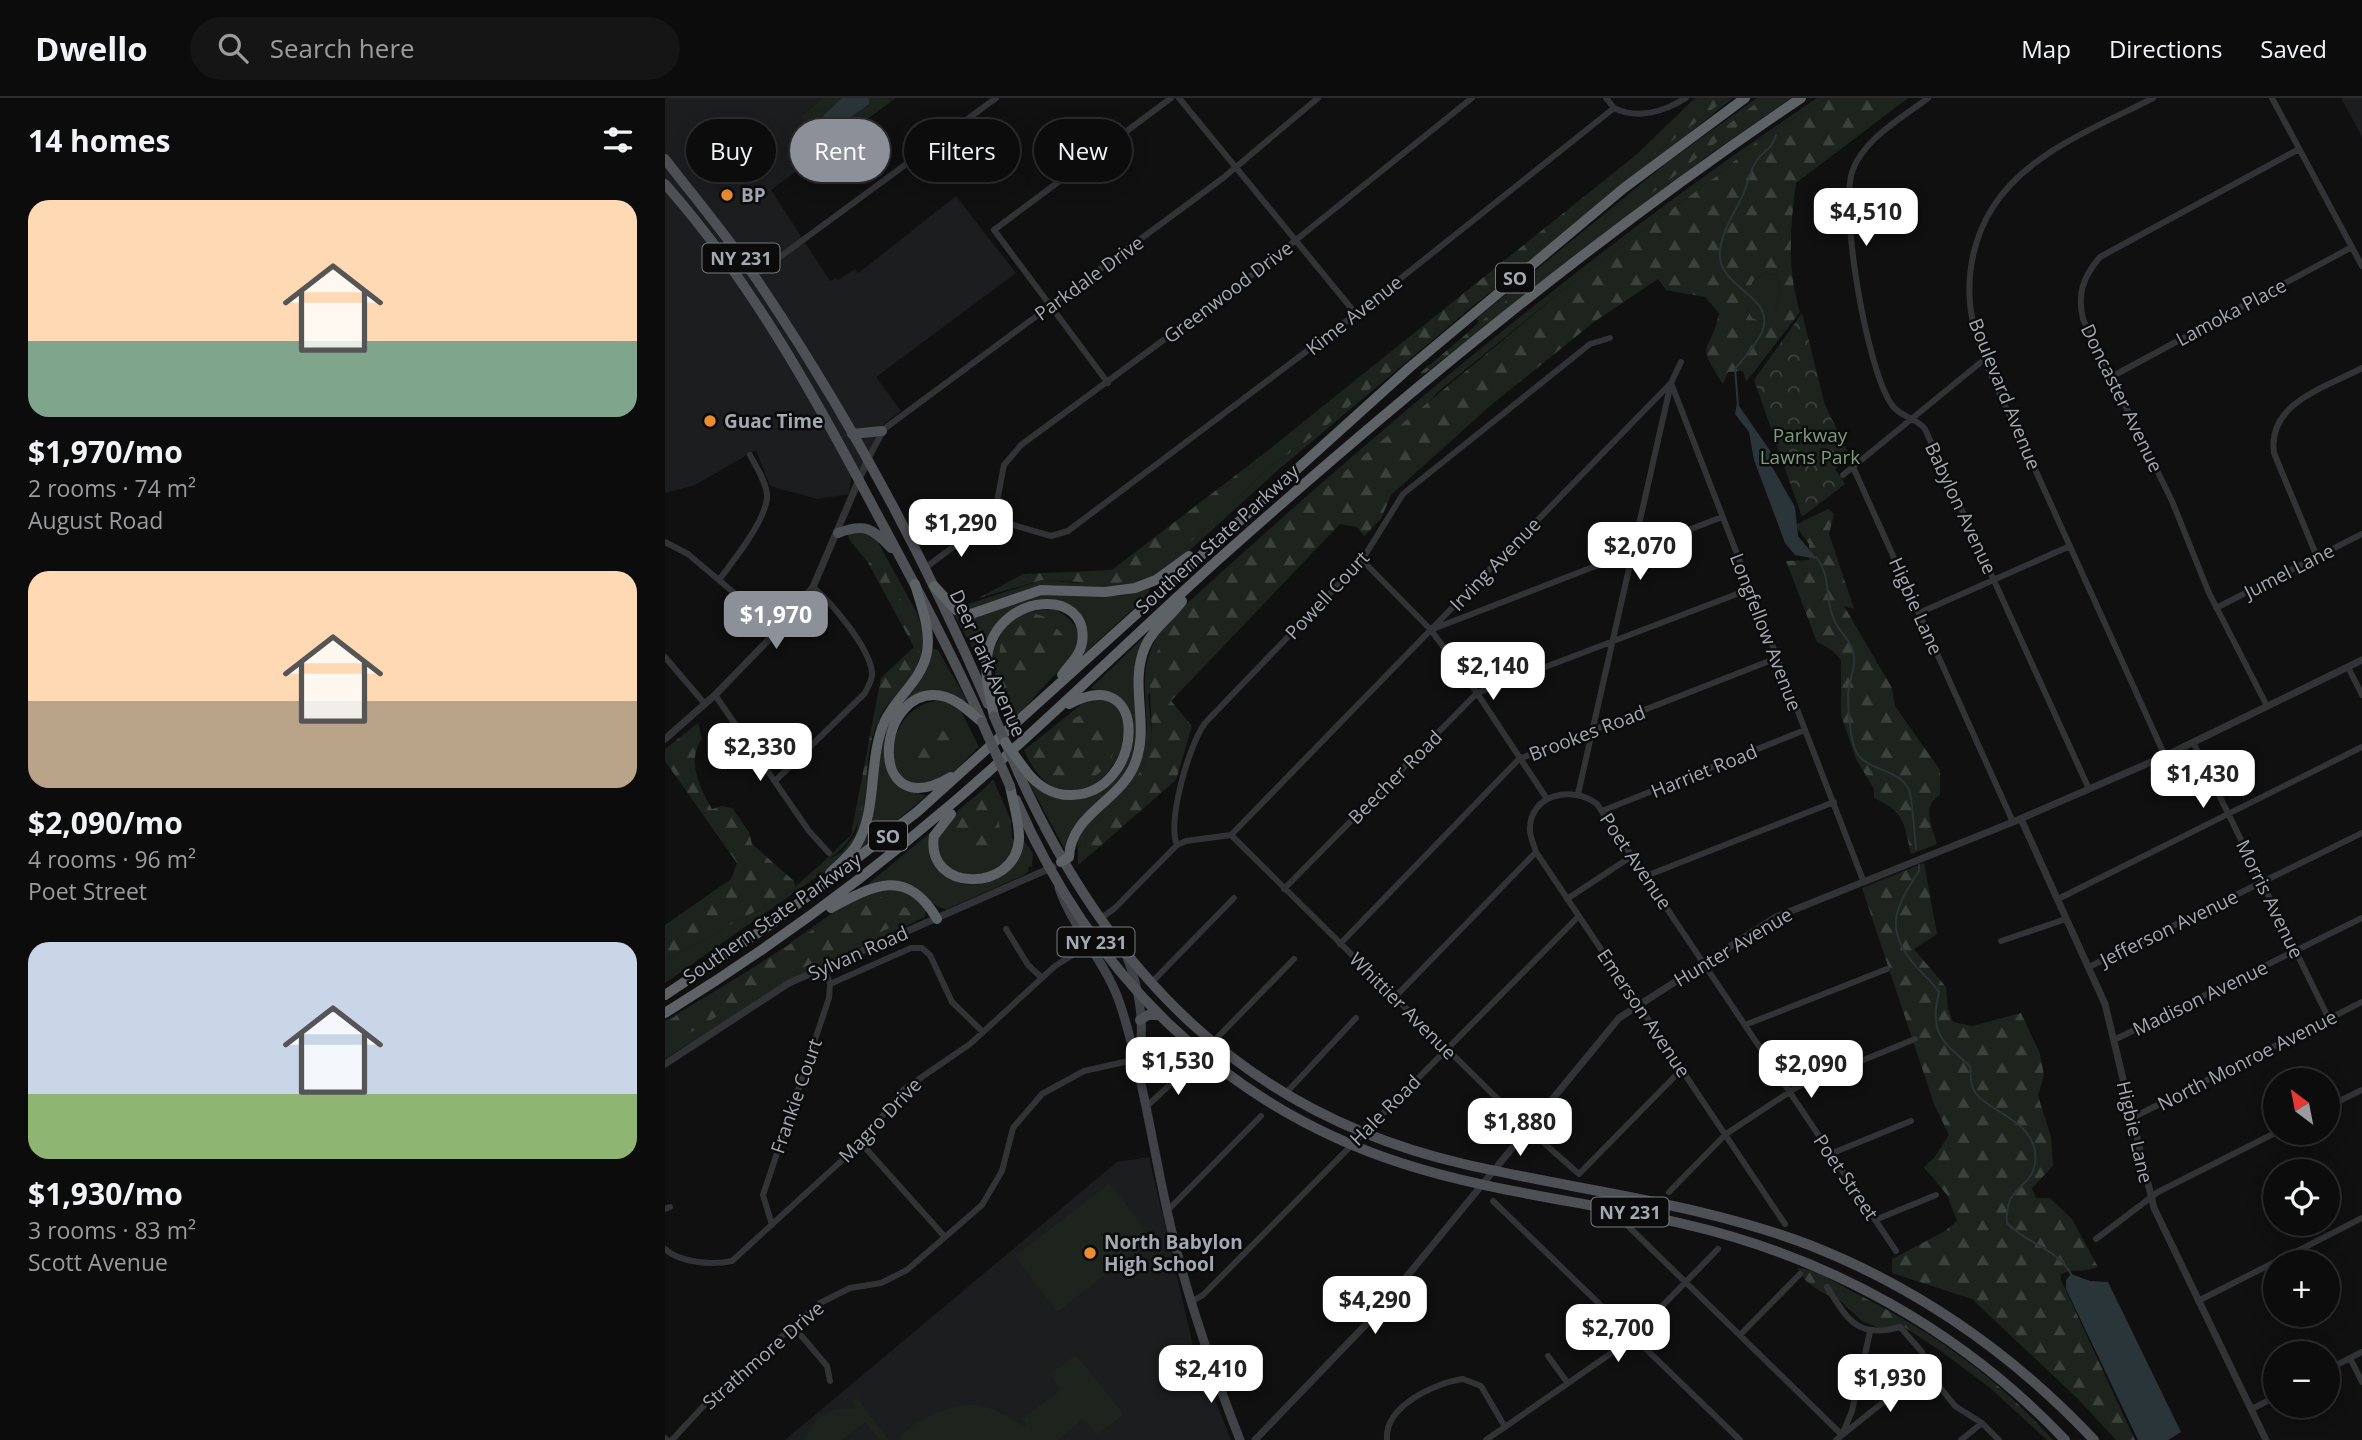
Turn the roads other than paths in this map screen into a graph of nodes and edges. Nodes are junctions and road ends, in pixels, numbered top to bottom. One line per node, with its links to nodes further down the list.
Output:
1 (996, 98): 26 (street)
2 (1171, 98): 27 (street)
3 (1179, 98): 18 (street)
4 (1305, 98): 14 (street)
5 (1318, 98): 14 (street, Parkdale Drive)
6 (1472, 98): 23 (street, Greenwood Drive)
7 (1606, 98): 15 (street)
8 (1686, 98): 15 (street)
9 (1745, 98): 55 (highway, Southern State Parkway / SO)
10 (1801, 98): 63 (highway, Southern State Parkway / SO)
11 (1928, 98): 36 (street, Babylon Avenue)
12 (2154, 98): 30 (street, Boulevard Avenue)
13 (2272, 98): 16 (street)
14 (1311, 104): 18 (street, Parkdale Drive)
15 (1615, 108): 28 (street, Kime Avenue)
16 (2299, 149): 24 (street); 33 (street, Doncaster Avenue)
17 (665, 159): 19 (main road, Deer Park Avenue / NY 231)
18 (1235, 167): 23 (street); 27 (street, Parkdale Drive)
19 (669, 172): 26 (main road, Deer Park Avenue / NY 231)
20 (665, 184): 22 (main road, Deer Park Avenue / NY 231)
21 (665, 194): 22 (main road)
22 (682, 203): 43 (main road, Deer Park Avenue / NY 231)
23 (1296, 240): 28 (street); 34 (street, Greenwood Drive)
24 (2352, 247): 25 (street); 33 (street, Lamoka Place)
25 (2362, 266)
26 (754, 276): 38 (main road, Deer Park Avenue / NY 231)
27 (1050, 307): 34 (street); 37 (street, Parkdale Drive)
28 (1356, 314): 52 (street, Kime Avenue)
29 (1610, 338): 60 (street, Powell Court)
30 (1986, 358): 36 (street); 57 (street, Boulevard Avenue)
31 (1681, 362): 35 (street)
32 (2362, 368): 59 (street)
33 (2111, 377): 70 (street, Doncaster Avenue)
34 (1108, 383): 44 (street, Greenwood Drive)
35 (1671, 383): 49 (street, Longfellow Avenue); 58 (street); 73 (street, Irving Avenue)
36 (1912, 418): 41 (street); 65 (street, Babylon Avenue)
37 (882, 431): 38 (main road); 40 (street, Parkdale Drive)
38 (852, 434): 40 (main road, Deer Park Avenue / NY 231)
39 (750, 455): 64 (street)
40 (867, 461): 43 (street); 62 (main road, Deer Park Avenue / NY 231)
41 (1853, 467): 42 (street); 71 (street, Higbie Lane)
42 (1843, 475)
43 (859, 479): 53 (street); 61 (main road, Deer Park Avenue / NY 231)
44 (999, 492): 45 (street, Greenwood Drive); 46 (street)
45 (996, 507): 46 (street); 47 (street, Kime Avenue)
46 (1005, 508): 48 (street)
47 (991, 513): 50 (street); 51 (street, Kime Avenue)
48 (1008, 516): 50 (street); 52 (street, Kime Avenue)
49 (1722, 517): 58 (street); 69 (street, Longfellow Avenue)
50 (1000, 523): 51 (street, Kime Avenue); 52 (street, Kime Avenue)
51 (980, 527): 62 (street, Kime Avenue)
52 (1020, 527)
53 (838, 533): 61 (main road); 68 (street)
54 (2362, 534): 59 (street, Jumel Lane)
55 (1218, 537): 67 (highway); 79 (highway, Southern State Parkway / SO)
56 (665, 542): 64 (street)
57 (2070, 546): 65 (street); 94 (street, Boulevard Avenue)
58 (1633, 552): 73 (street); 74 (street)
59 (2317, 557): 70 (street, Jumel Lane)
60 (1362, 560): 73 (street); 110 (street, Powell Court)
61 (902, 561): 66 (main road, Deer Park Avenue / NY 231)
62 (925, 568): 67 (main road, Deer Park Avenue / NY 231)
63 (1202, 575): 85 (highway, Southern State Parkway / SO); 114 (highway)
64 (719, 580): 72 (street)
65 (1994, 580): 71 (street); 101 (street, Babylon Avenue)
66 (915, 584): 87 (main road, Deer Park Avenue / NY 231); 124 (highway)
67 (934, 586): 86 (main road, Deer Park Avenue / NY 231)
68 (813, 587): 72 (street); 98 (street)
69 (1749, 589): 74 (street, Beecher Road); 76 (street, Longfellow Avenue)
70 (2216, 608): 84 (street, Doncaster Avenue)
71 (1919, 613): 107 (street, Higbie Lane)
72 (778, 630): 81 (street)
73 (1431, 630): 80 (street); 109 (street, Irving Avenue)
74 (1611, 643): 80 (street, Beecher Road); 89 (street)
75 (665, 657): 83 (street)
76 (1777, 658): 88 (street, Longfellow Avenue); 89 (street, Brookes Road)
77 (2362, 660): 78 (street, Hunter Avenue)
78 (2348, 667): 82 (street); 84 (street, Hunter Avenue)
79 (1050, 693): 86 (highway); 96 (highway, Southern State Parkway / SO)
80 (1477, 693): 95 (street); 120 (street, Beecher Road)
81 (715, 695): 83 (street); 98 (street)
82 (2362, 695)
83 (705, 704): 90 (street)
84 (2267, 706): 92 (street, Hunter Avenue)
85 (1055, 710): 97 (highway); 99 (highway, Southern State Parkway / SO)
86 (993, 716): 91 (main road, Deer Park Avenue / NY 231, bridge)
87 (982, 722): 96 (highway); 100 (main road, Deer Park Avenue / NY 231, bridge)
88 (1805, 730): 104 (street, Longfellow Avenue); 105 (street, Harriet Road)
89 (1592, 732): 95 (street, Brookes Road); 102 (street)
90 (665, 739)
91 (1005, 742): 97 (highway, bridge)
92 (2193, 742): 94 (street, Hunter Avenue); 106 (street, Morris Avenue)
93 (2362, 747): 106 (street)
94 (2165, 756): 101 (street, Hunter Avenue)
95 (1519, 759): 103 (street); 134 (street, Brookes Road)
96 (976, 762): 124 (highway, Southern State Parkway / SO)
97 (1022, 772): 114 (main road, Deer Park Avenue / NY 231)
98 (775, 781): 111 (street)
99 (972, 786): 100 (highway); 130 (highway, Southern State Parkway / SO)
100 (1010, 786): 115 (main road, Deer Park Avenue / NY 231)
101 (2089, 789): 107 (street, Hunter Avenue)
102 (1578, 794): 103 (street); 105 (street, Poet Avenue)
103 (1547, 799): 112 (street, Emerson Avenue)
104 (1834, 802): 116 (street); 117 (street, Longfellow Avenue)
105 (1602, 811): 113 (street, Poet Avenue)
106 (2228, 813): 118 (street, Morris Avenue); 123 (street)
107 (2017, 820): 117 (street, Hunter Avenue); 123 (street, Higbie Lane)
108 (2362, 833): 118 (street, Jefferson Avenue)
109 (1231, 835): 110 (street); 120 (street, Whittier Avenue)
110 (1177, 845): 129 (street)
111 (829, 852)
112 (1536, 852): 122 (street, Emerson Avenue); 147 (street)
113 (1632, 856): 116 (street, Poet Avenue); 122 (street)
114 (1062, 862): 115 (street, Sylvan Road); 129 (main road, Deer Park Avenue / NY 231)
115 (1048, 869): 119 (main road, Deer Park Avenue / NY 231); 127 (street, Sylvan Road)
116 (1646, 876): 138 (street, Poet Avenue)
117 (1863, 880): 138 (street, Hunter Avenue)
118 (2262, 882): 135 (street, Morris Avenue); 140 (street, Jefferson Avenue)
119 (1059, 888): 133 (main road, Deer Park Avenue); 145 (main road, NY 231)
120 (1284, 890): 134 (street, Whittier Avenue)
121 (1234, 898): 144 (street)
122 (1567, 899): 125 (street, Emerson Avenue)
123 (2058, 899): 128 (street, Higbie Lane)
124 (797, 906): 146 (highway, Southern State Parkway / SO)
125 (1579, 916): 149 (street, Emerson Avenue); 160 (street, Hale Road)
126 (2362, 918): 135 (street, Madison Avenue)
127 (937, 919): 130 (highway); 139 (street, Sylvan Road)
128 (2066, 919): 132 (street); 140 (street, Higbie Lane)
129 (1099, 920): 136 (main road, Deer Park Avenue / NY 231)
130 (797, 925): 150 (highway, Southern State Parkway / SO)
131 (1006, 929): 142 (street)
132 (2001, 941)
133 (1090, 944): 142 (street, Magro Drive); 161 (main road, Deer Park Avenue)
134 (1340, 944): 147 (street, Whittier Avenue)
135 (2296, 951): 153 (street, Morris Avenue); 158 (street, Madison Avenue)
136 (1125, 953): 144 (main road, NY 231); 145 (main road, Deer Park Avenue)
137 (1294, 959): 159 (street)
138 (1704, 963): 149 (street, Hunter Avenue); 155 (street, Poet Street)
139 (824, 967): 143 (street); 162 (street, Sylvan Road)
140 (2089, 967): 158 (street, Higbie Lane)
141 (1887, 969): 155 (street)
142 (1042, 978): 156 (street, Magro Drive)
143 (830, 984): 156 (street); 189 (street, Frankie Court)
144 (1150, 984): 159 (main road, NY 231)
145 (1138, 993): 151 (main road, NY 231); 154 (main road, Deer Park Avenue)
146 (665, 995)
147 (1395, 997): 160 (street, Whittier Avenue)
148 (2362, 1002): 153 (street, North Monroe Avenue)
149 (1638, 1006): 164 (street, Emerson Avenue); 173 (street, Hunter Avenue)
150 (665, 1013)
151 (1159, 1015): 154 (main road); 178 (main road, NY 231)
152 (1356, 1018): 167 (street)
153 (2329, 1018): 171 (street, North Monroe Avenue)
154 (1140, 1020): 161 (main road, Deer Park Avenue)
155 (1745, 1025): 166 (street, Poet Street)
156 (983, 1032): 177 (street, Magro Drive)
157 (1915, 1039): 166 (street)
158 (2114, 1040): 171 (street, Higbie Lane)
159 (1213, 1042): 167 (main road, NY 231)
160 (1446, 1049): 173 (street, Whittier Avenue); 174 (street, Hale Road)
161 (1138, 1059): 169 (main road, Deer Park Avenue); 192 (street, Strathmore Drive)
162 (665, 1064)
163 (1192, 1064): 169 (street)
164 (1682, 1069): 173 (street, Whittier Avenue); 175 (street, Emerson Avenue)
165 (2362, 1090): 168 (street)
166 (1789, 1092): 175 (street); 179 (street, Poet Street)
167 (1286, 1093): 174 (main road, NY 231)
168 (2340, 1101)
169 (1146, 1107): 186 (main road, Deer Park Avenue)
170 (1261, 1116): 186 (street)
171 (2132, 1118): 184 (street, Higbie Lane)
172 (1911, 1121): 179 (street)
173 (1527, 1128): 180 (street, Hunter Avenue)
174 (1363, 1132): 178 (street, Hale Road); 180 (main road, NY 231)
175 (1725, 1134): 182 (street); 190 (street, Emerson Avenue)
176 (2263, 1139): 184 (street)
177 (861, 1143): 189 (street, Magro Drive); 192 (street)
178 (1352, 1144): 181 (main road, NY 231); 203 (street, Hale Road)
179 (1830, 1154): 188 (street, Poet Street)
180 (1492, 1170): 181 (street, Hunter Avenue); 230 (main road, NY 231)
181 (1482, 1183): 223 (street, Hunter Avenue); 229 (main road, NY 231)
182 (1669, 1192)
183 (1936, 1195): 188 (street)
184 (2151, 1198): 193 (street); 202 (street, Higbie Lane)
185 (1493, 1201): 207 (street)
186 (1167, 1211): 203 (main road, Deer Park Avenue)
187 (2362, 1219): 196 (street)
188 (1875, 1220): 197 (street, Poet Street)
189 (772, 1224): 194 (street, Magro Drive)
190 (1785, 1224)
191 (1627, 1226): 200 (street)
192 (945, 1237): 204 (street, Strathmore Drive)
193 (2095, 1239)
194 (665, 1249)
195 (1718, 1249): 200 (street)
196 (2299, 1250)
197 (1896, 1251)
198 (2263, 1268): 202 (street)
199 (1800, 1274): 206 (street)
200 (1686, 1282): 206 (street); 207 (street)
201 (1827, 1287): 205 (street)
202 (2198, 1301): 217 (street, Higbie Lane)
203 (1191, 1302): 222 (main road, Deer Park Avenue)
204 (793, 1326): 213 (street); 221 (street, Strathmore Drive)
205 (1870, 1332): 212 (street); 220 (street)
206 (1740, 1335): 220 (street)
207 (1632, 1337): 214 (street); 226 (street)
208 (2362, 1352): 210 (street)
209 (1548, 1356): 214 (street)
210 (2350, 1358): 211 (street); 215 (street)
211 (2340, 1363)
212 (1927, 1367): 218 (street); 220 (street)
213 (830, 1381)
214 (1567, 1382): 219 (street)
215 (2362, 1382)
216 (2263, 1403): 217 (street)
217 (2252, 1409): 231 (street, Higbie Lane)
218 (1982, 1423): 227 (street); 228 (street)
219 (1505, 1427): 224 (street); 225 (street)
220 (1839, 1438)
221 (673, 1440)
222 (1240, 1440)
223 (1255, 1440)
224 (1387, 1440)
225 (1486, 1440)
226 (1740, 1440)
227 (1961, 1440)
228 (1999, 1440)
229 (2065, 1440)
230 (2095, 1440)
231 (2266, 1440)

